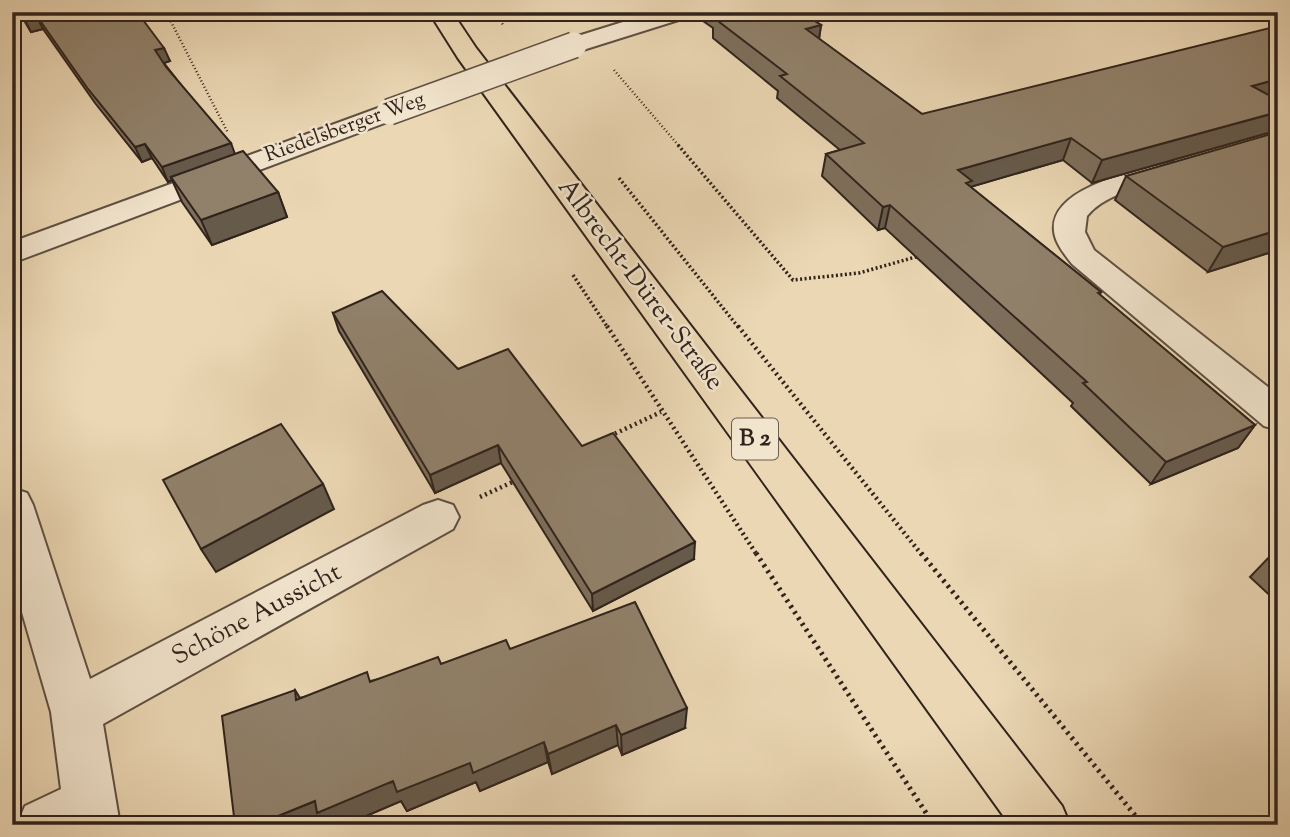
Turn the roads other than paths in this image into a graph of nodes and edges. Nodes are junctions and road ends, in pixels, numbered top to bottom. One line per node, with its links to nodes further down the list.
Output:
1 (440, 12): 11 (main road, Albrecht-Dürer-Straße / B 2)
2 (680, 12): 4 (street, Riedelsberger Weg, bridge)
3 (1202, 162): 5 (street)
4 (12, 253)
5 (1278, 416)
6 (12, 505): 8 (street)
7 (438, 517): 8 (street, Schöne Aussicht)
8 (76, 712): 9 (street)
9 (92, 814): 10 (street)
10 (44, 825)
11 (1043, 825)

